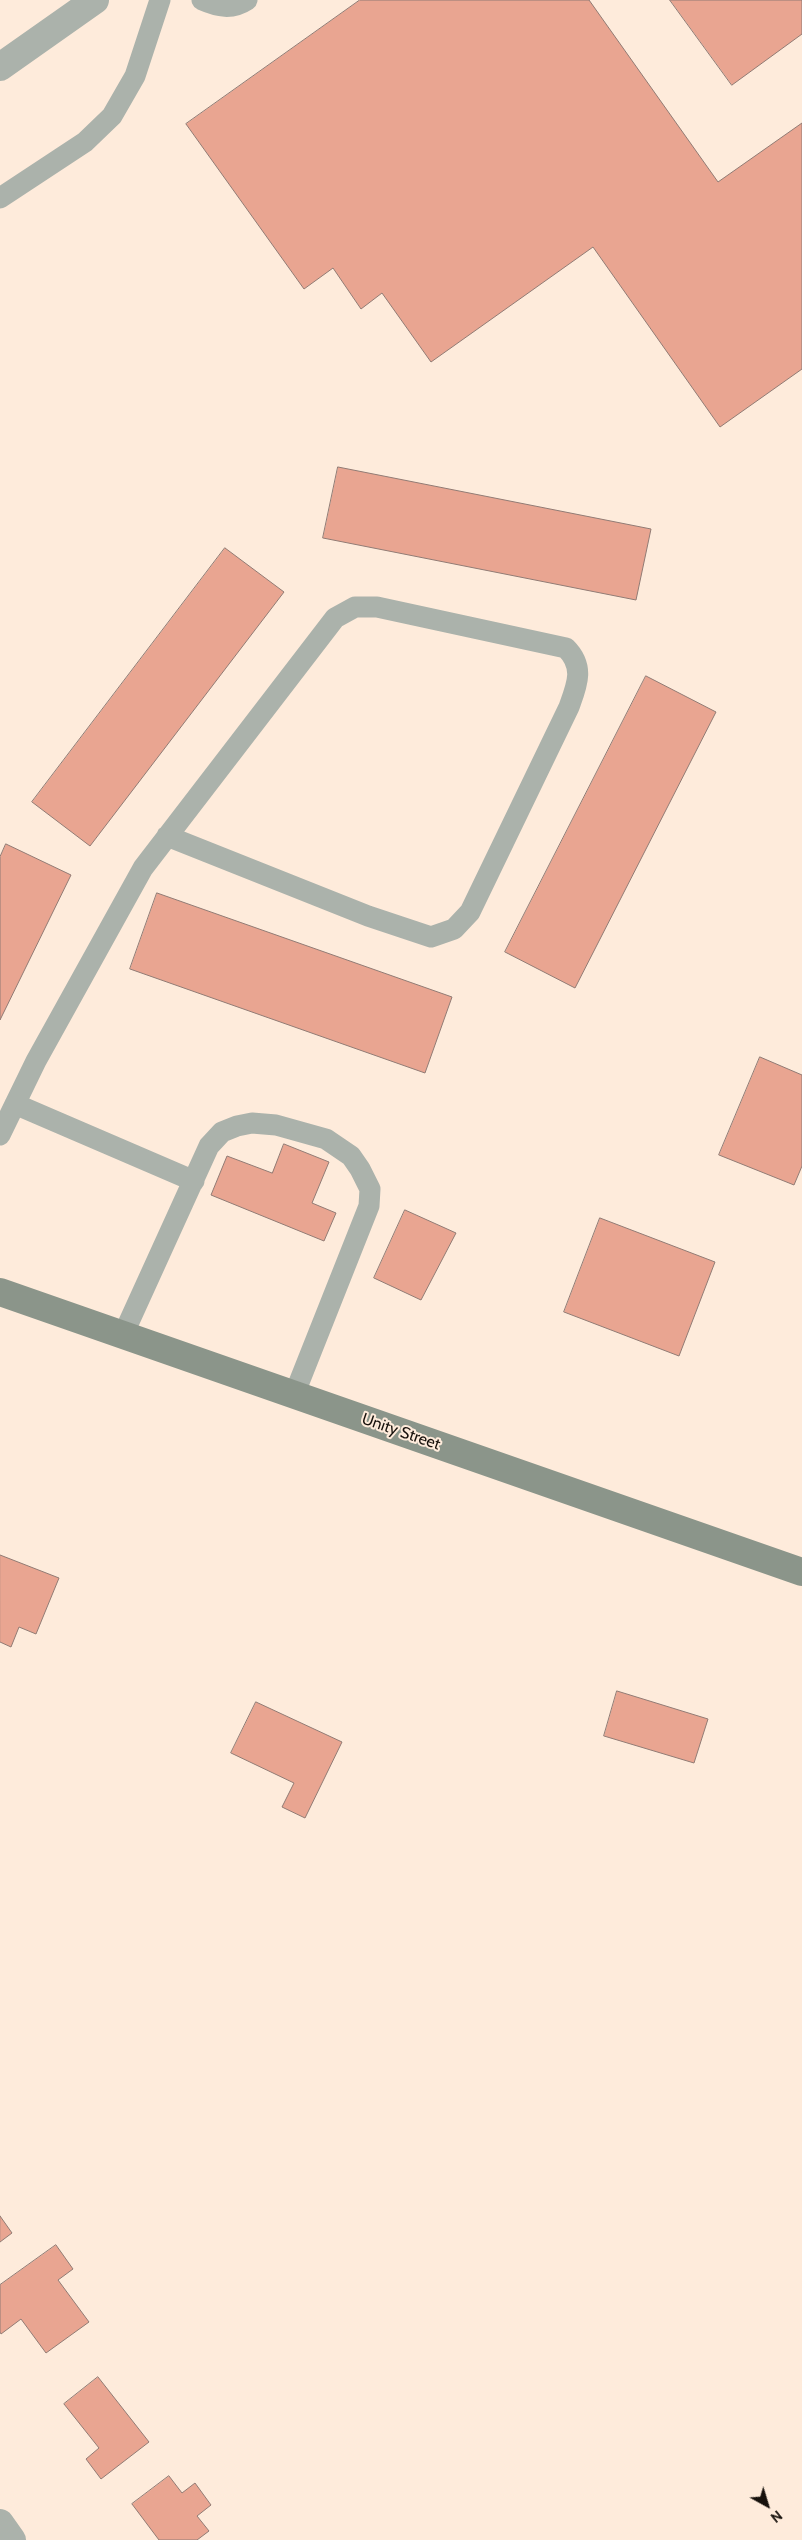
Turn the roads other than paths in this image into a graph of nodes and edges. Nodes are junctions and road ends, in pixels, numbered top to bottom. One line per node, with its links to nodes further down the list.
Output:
1 (95, 0): 5 (street)
2 (160, 0): 6 (lane)
3 (202, 0): 4 (lane)
4 (247, 0)
5 (0, 67)
6 (0, 198)
7 (167, 836): 7 (lane); 8 (lane)
8 (15, 1104): 9 (lane); 10 (lane)
9 (0, 1135)
10 (194, 1181): 12 (lane); 13 (lane)
11 (0, 1292): 12 (street, Unity Street)
12 (123, 1335): 13 (street, Unity Street)
13 (294, 1395): 14 (street, Unity Street)
14 (802, 1572)
15 (0, 2523): 16 (street)
16 (12, 2540)

